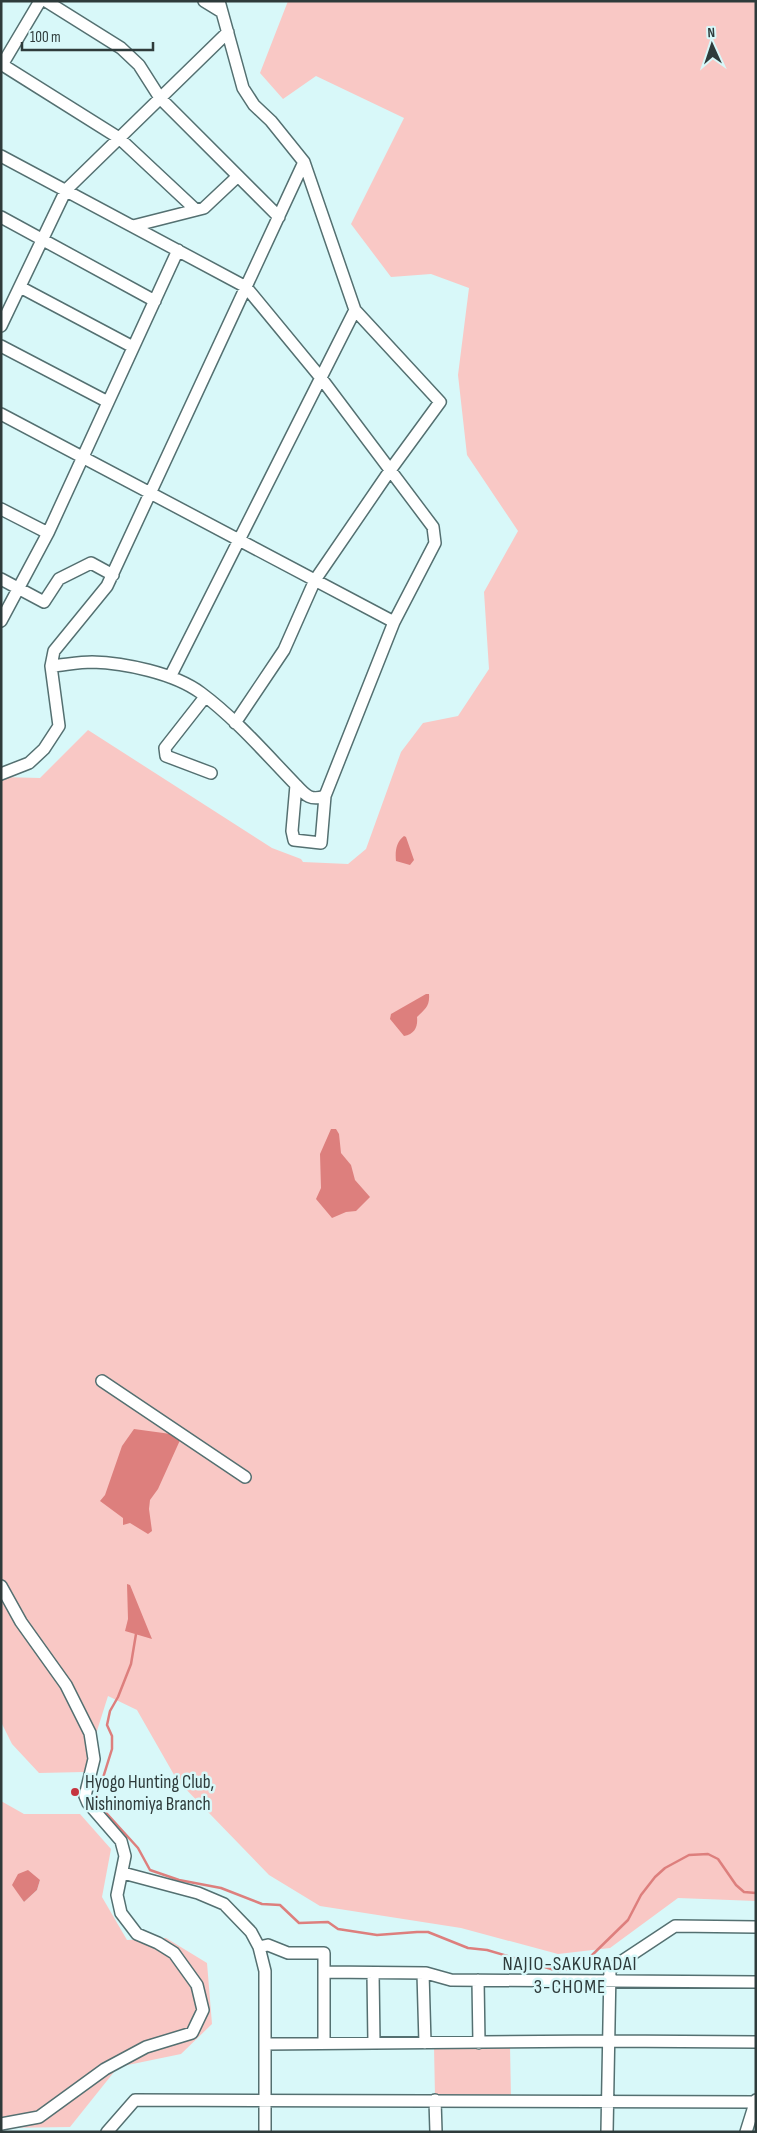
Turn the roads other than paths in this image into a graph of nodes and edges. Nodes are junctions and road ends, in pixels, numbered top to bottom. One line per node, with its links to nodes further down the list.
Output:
1 (40, 1): 6 (street)
2 (46, 1): 7 (street)
3 (204, 1): 4 (street)
4 (220, 7): 5 (street)
5 (228, 32): 7 (street); 10 (street)
6 (2, 65): 8 (street)
7 (160, 98): 8 (street); 11 (street)
8 (120, 138): 12 (street); 13 (street)
9 (1, 156): 12 (street)
10 (304, 162): 14 (street); 22 (street)
11 (238, 176): 13 (street); 14 (street)
12 (66, 190): 16 (street); 17 (street)
13 (196, 210): 16 (street)
14 (279, 216): 20 (street)
15 (1, 217): 17 (street)
16 (133, 226): 18 (street)
17 (42, 240): 19 (street); 21 (street)
18 (178, 250): 20 (street); 21 (street)
19 (20, 287): 23 (street); 25 (street)
20 (246, 287): 26 (street); 31 (street)
21 (155, 301): 25 (street)
22 (355, 310): 26 (street); 30 (street)
23 (1, 326)
24 (1, 346): 27 (street)
25 (133, 347): 27 (street)
26 (321, 378): 30 (street); 34 (street)
27 (108, 402): 29 (street)
28 (1, 414): 29 (street)
29 (83, 457): 31 (street); 33 (street)
30 (391, 469): 37 (street); 40 (street)
31 (151, 493): 34 (street); 35 (street)
32 (1, 509): 33 (street)
33 (48, 533): 38 (street)
34 (240, 540): 37 (street); 42 (street)
35 (112, 575): 38 (street); 41 (street)
36 (1, 579): 38 (street)
37 (315, 580): 40 (street); 44 (street)
38 (19, 588): 39 (street)
39 (1, 622)
40 (394, 622): 48 (street)
41 (50, 666): 42 (street); 46 (street)
42 (170, 677): 43 (street)
43 (205, 697): 44 (street); 45 (street)
44 (235, 723): 47 (street)
45 (211, 773)
46 (1, 774)
47 (296, 785): 48 (street); 48 (street)
48 (325, 796)
49 (102, 1381): 50 (street)
50 (245, 1477)
51 (1, 1586): 52 (street)
52 (123, 1873): 54 (street); 72 (street)
53 (756, 1927): 59 (street)
54 (259, 1947): 55 (street); 64 (street)
55 (324, 1972): 56 (street); 65 (street)
56 (372, 1973): 57 (street); 66 (street)
57 (423, 1973): 58 (street); 67 (street)
58 (478, 1980): 59 (street); 63 (street)
59 (608, 1980): 60 (street); 61 (street)
60 (756, 1982)
61 (608, 2041): 62 (street); 63 (street); 70 (street)
62 (756, 2042)
63 (479, 2043): 67 (street)
64 (265, 2044): 65 (street); 68 (street)
65 (324, 2044): 66 (street)
66 (374, 2044): 67 (street)
67 (425, 2044)
68 (265, 2099): 69 (street); 73 (street); 74 (street)
69 (436, 2100): 70 (street); 75 (street)
70 (608, 2101): 71 (street); 76 (street)
71 (756, 2101): 77 (street)
72 (1, 2124)
73 (108, 2132)
74 (265, 2132)
75 (436, 2132)
76 (608, 2132)
77 (746, 2132)

